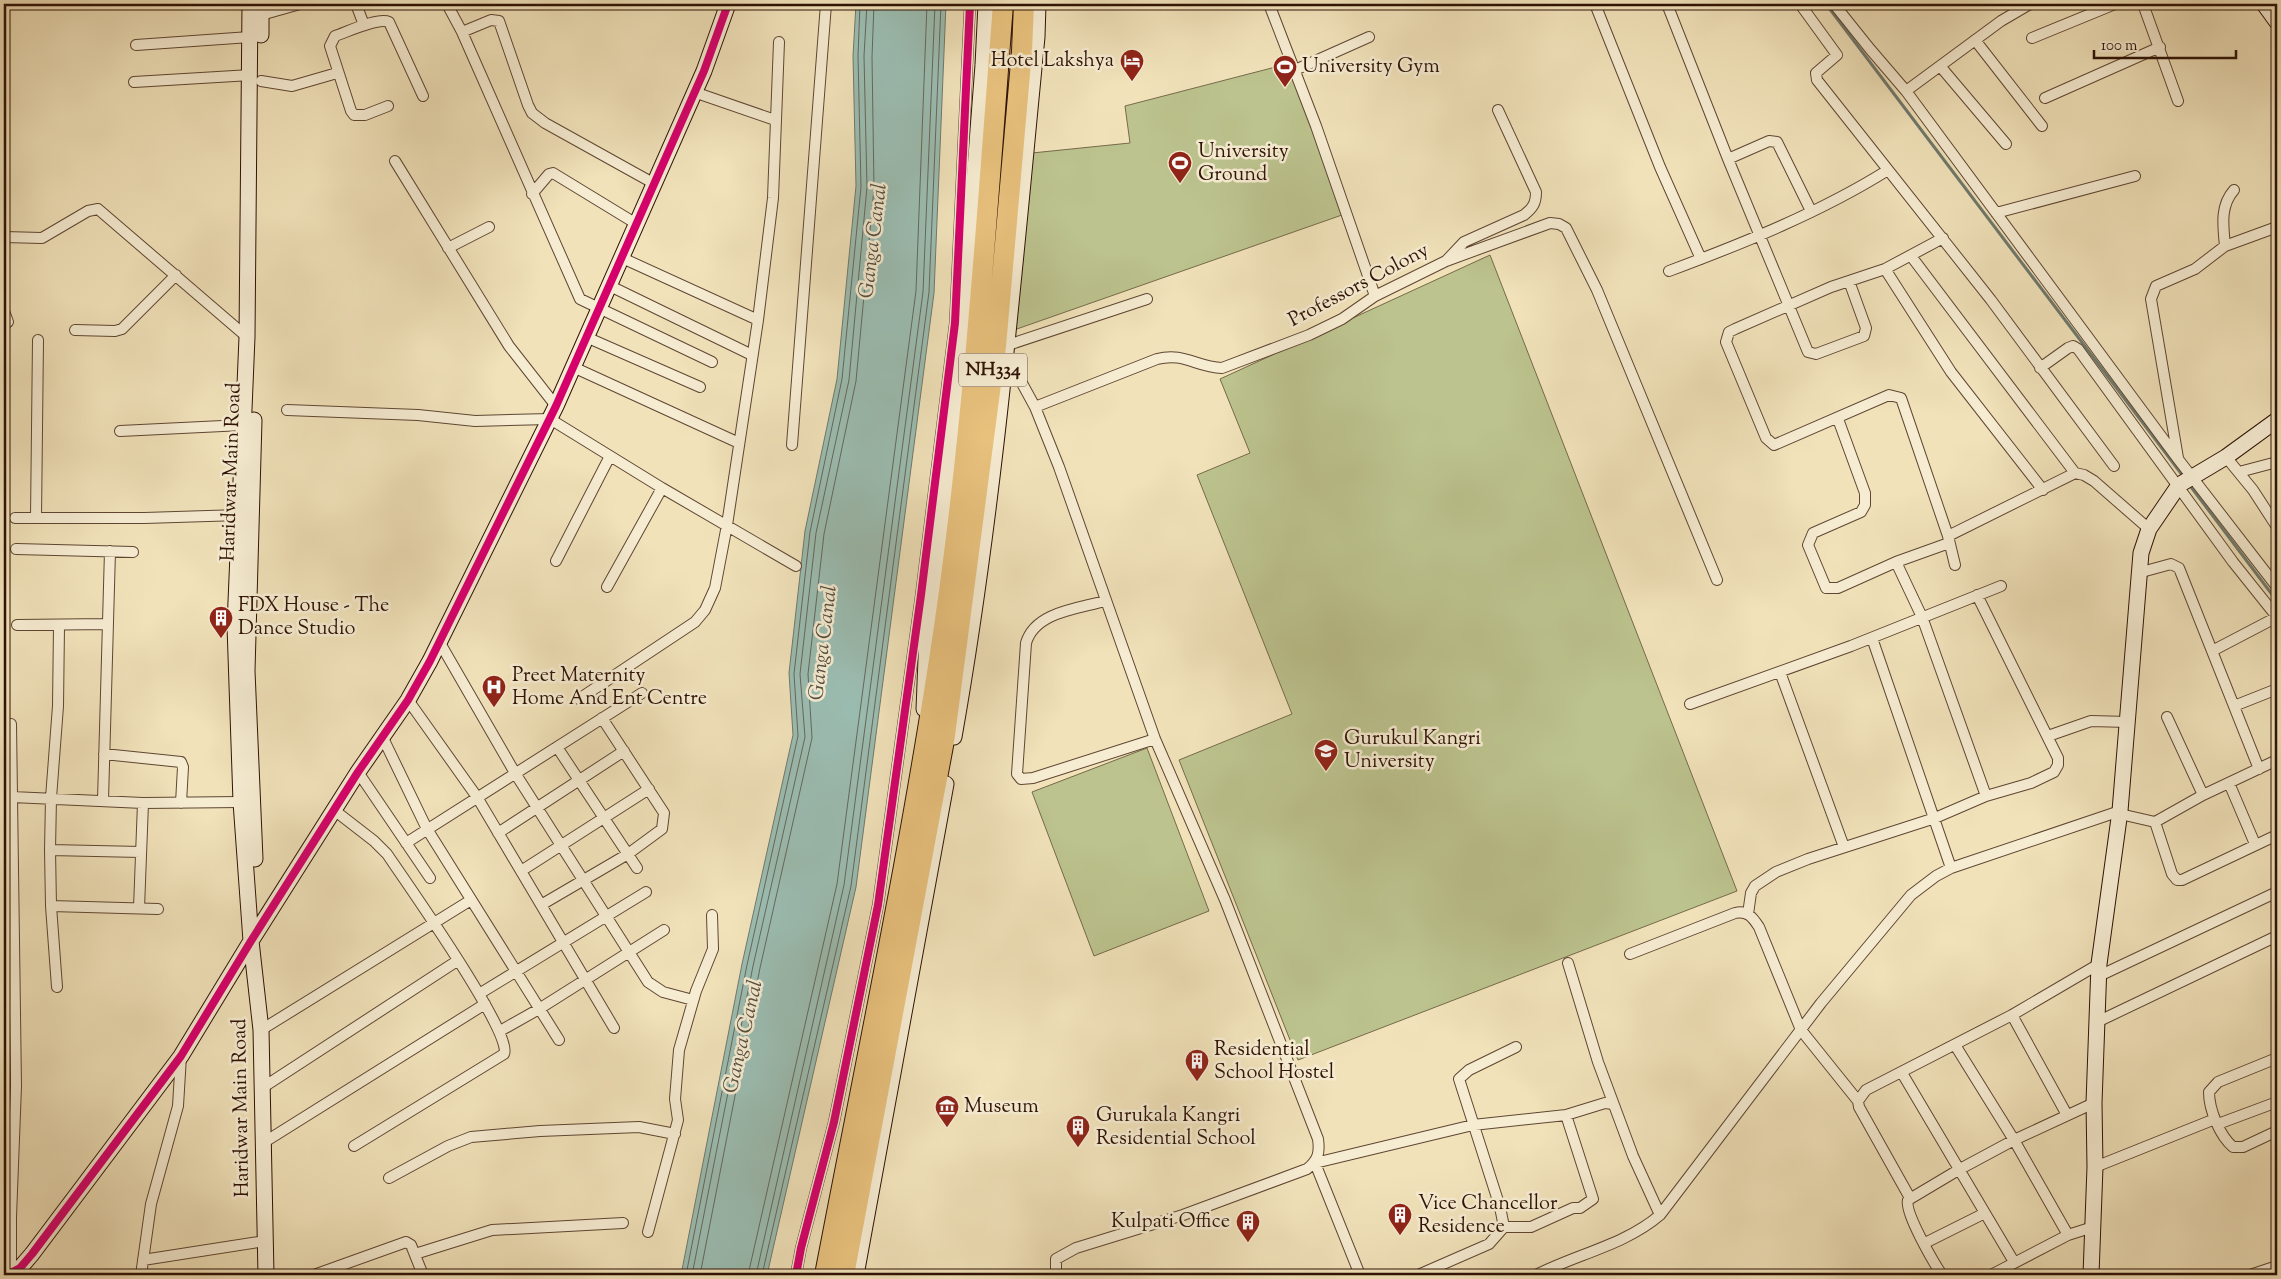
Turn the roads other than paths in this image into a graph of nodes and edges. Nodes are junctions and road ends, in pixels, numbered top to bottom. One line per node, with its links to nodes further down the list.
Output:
1 (250, 4): 25 (street, Haridwar Main Road)
2 (300, 4): 21 (street)
3 (356, 4): 23 (street)
4 (446, 4): 24 (street)
5 (728, 4): 38 (street)
6 (826, 4): 98 (street)
7 (970, 4): 269 (street)
8 (986, 4): 152 (street)
9 (1003, 4): 152 (highway, NH334)
10 (1024, 4): 271 (highway, NH334)
11 (1038, 4): 84 (street)
12 (1269, 4): 33 (street)
13 (1595, 4): 66 (street)
14 (1667, 4): 47 (street)
15 (1800, 4): 49 (street)
16 (1834, 4): 37 (street)
17 (2030, 4): 28 (street)
18 (2115, 4): 27 (street)
19 (2143, 4): 31 (street)
20 (2264, 4): 22 (street)
21 (261, 9): 35 (street, Haridwar Main Road)
22 (2277, 22)
23 (364, 25): 34 (street); 39 (street)
24 (462, 32): 51 (street); 53 (street)
25 (250, 37): 30 (street); 35 (street, Haridwar Main Road)
26 (1369, 37): 33 (street)
27 (2032, 38)
28 (1975, 40): 32 (street); 45 (street)
29 (779, 42): 44 (street)
30 (136, 45)
31 (2160, 46): 40 (street); 41 (street)
32 (1940, 66): 37 (street); 46 (street)
33 (1295, 70): 73 (street)
34 (337, 73): 35 (street); 42 (street)
35 (256, 78): 36 (street); 81 (street, Haridwar Main Road); 206 (street, Haridwar Main Road)
36 (134, 82)
37 (1906, 91): 55 (street)
38 (694, 92): 44 (street); 51 (street)
39 (423, 96)
40 (2045, 98)
41 (2178, 101)
42 (388, 106)
43 (1498, 110): 67 (street, Professors Colony)
44 (775, 120): 78 (street)
45 (2042, 126)
46 (2006, 144)
47 (1728, 159): 54 (street); 59 (street)
48 (395, 161): 63 (street)
49 (1888, 170): 54 (street); 61 (street)
50 (2136, 176): 55 (street)
51 (653, 183): 56 (street)
52 (2234, 190): 62 (street)
53 (532, 194): 56 (street); 76 (street)
54 (1811, 211): 59 (street)
55 (1996, 213): 101 (street)
56 (635, 223): 65 (street)
57 (489, 226): 63 (street)
58 (2277, 227): 62 (street)
59 (1759, 235): 66 (street); 75 (street)
60 (4, 237): 70 (street)
61 (1943, 238): 64 (street); 88 (street)
62 (2225, 246): 101 (street)
63 (448, 248): 92 (street)
64 (1911, 256): 68 (street); 105 (street)
65 (620, 257): 72 (street); 78 (street)
66 (1701, 259): 69 (street)
67 (1446, 261): 73 (street, Professors Colony); 124 (street)
68 (1885, 269): 71 (street); 108 (street)
69 (1669, 271)
70 (176, 275): 80 (street); 81 (street)
71 (1849, 281): 75 (street); 75 (street)
72 (608, 285): 76 (street); 85 (street)
73 (1375, 296): 90 (street, Professors Colony)
74 (1147, 299): 84 (street)
75 (1789, 304): 93 (street)
76 (598, 308): 82 (street); 86 (street)
77 (4, 311): 79 (street)
78 (758, 320): 85 (street)
79 (8, 322)
80 (75, 330)
81 (247, 337): 95 (street, Haridwar Main Road)
82 (586, 337): 87 (street); 89 (street)
83 (38, 340): 110 (street)
84 (1007, 350): 90 (street); 272 (street)
85 (752, 355): 97 (street)
86 (712, 362)
87 (572, 367): 92 (street); 97 (street)
88 (2040, 368): 103 (street); 106 (street)
89 (700, 387)
90 (1035, 407): 129 (street)
91 (287, 410): 92 (street)
92 (553, 413): 99 (street); 136 (street)
93 (1838, 419): 115 (street); 120 (street)
94 (2277, 420): 100 (street)
95 (243, 426): 96 (street); 109 (street, Haridwar Main Road)
96 (120, 431)
97 (739, 442): 112 (street)
98 (792, 445)
99 (610, 456): 107 (street); 119 (street)
100 (2226, 457): 104 (street); 106 (street)
101 (2178, 459): 106 (street)
102 (2277, 462): 104 (street)
103 (2114, 466)
104 (2239, 472): 113 (street)
105 (2075, 473): 108 (street); 114 (street)
106 (2186, 481): 114 (street); 127 (street); 131 (street)
107 (662, 488): 112 (street); 126 (street)
108 (2043, 490): 115 (street)
109 (240, 515): 110 (street); 169 (street, Haridwar Main Road)
110 (36, 517): 111 (street)
111 (15, 518)
112 (727, 524): 122 (street); 141 (street)
113 (2277, 527)
114 (2149, 529): 123 (street)
115 (1949, 539): 120 (street); 121 (street)
116 (16, 548): 117 (street)
117 (110, 551): 118 (street); 132 (street)
118 (133, 552)
119 (556, 561)
120 (1896, 562): 130 (street)
121 (1955, 565)
122 (796, 566)
123 (2138, 572): 137 (street); 147 (street)
124 (1717, 580)
125 (2001, 586): 128 (street)
126 (607, 587)
127 (2277, 587)
128 (1977, 595): 130 (street); 150 (street)
129 (1105, 600): 151 (street); 151 (street)
130 (1922, 617): 135 (street); 164 (street)
131 (2277, 617): 137 (street)
132 (107, 624): 134 (street); 155 (street)
133 (17, 625): 134 (street)
134 (59, 626): 167 (street)
135 (1872, 638): 138 (street); 176 (street)
136 (440, 643): 142 (street); 159 (street)
137 (2212, 651): 144 (street)
138 (1780, 672): 143 (street); 184 (street)
139 (2277, 689): 144 (street)
140 (642, 693): 146 (street)
141 (579, 699)
142 (408, 700): 149 (street); 165 (street)
143 (1690, 704)
144 (2234, 706): 157 (street)
145 (2168, 717): 163 (street)
146 (602, 718): 153 (street); 154 (street)
147 (2128, 722): 150 (street); 174 (street)
148 (11, 724): 166 (street)
149 (382, 736): 158 (street); 178 (street)
150 (2048, 736): 164 (street)
151 (1155, 739): 246 (street)
152 (926, 741): 270 (highway, NH334)
153 (557, 747): 159 (street); 160 (street)
154 (624, 751): 160 (street); 162 (street)
155 (104, 754): 168 (street); 171 (street)
156 (2277, 760): 157 (street)
157 (2259, 769): 161 (street)
158 (358, 772): 173 (street); 181 (street)
159 (515, 773): 165 (street); 172 (street)
160 (579, 781): 172 (street); 175 (street)
161 (2229, 783): 163 (street); 182 (street)
162 (649, 789): 175 (street); 187 (street)
163 (2203, 795): 177 (street)
164 (1986, 796): 176 (street)
165 (477, 797): 178 (street); 179 (street)
166 (12, 798): 167 (street); 264 (street)
167 (51, 798): 168 (street); 185 (street)
168 (103, 800): 170 (street)
169 (241, 802): 171 (street); 206 (street, Haridwar Main Road)
170 (143, 803): 171 (street); 186 (street)
171 (181, 803)
172 (537, 808): 179 (street); 183 (street)
173 (334, 810): 203 (street); 206 (street)
174 (2120, 812): 177 (street); 189 (street); 212 (street)
175 (603, 817): 183 (street); 187 (street)
176 (1935, 818): 184 (street); 189 (street)
177 (2155, 822): 182 (street)
178 (426, 829): 181 (street); 195 (street)
179 (498, 833): 190 (street)
180 (2277, 835): 182 (street)
181 (406, 843): 191 (street)
182 (2255, 844)
183 (561, 846): 190 (street); 192 (street)
184 (1844, 847): 200 (street)
185 (50, 850): 186 (street); 197 (street)
186 (141, 852): 198 (street)
187 (628, 854): 188 (street); 192 (street)
188 (637, 868)
189 (1951, 868): 224 (street)
190 (521, 871): 196 (street)
191 (430, 878)
192 (583, 880): 196 (street); 202 (street)
193 (646, 892): 202 (street)
194 (2277, 892): 212 (street)
195 (471, 900): 203 (street); 213 (street)
196 (541, 905): 207 (street)
197 (51, 906): 198 (street); 215 (street)
198 (138, 908): 199 (street)
199 (158, 908)
200 (1748, 914): 209 (street); 224 (street)
201 (712, 915): 217 (street)
202 (606, 916): 207 (street); 208 (street)
203 (434, 922): 210 (street); 223 (street)
204 (664, 930): 208 (street)
205 (2277, 936): 221 (street)
206 (251, 941): 223 (street, Haridwar Main Road); 229 (street)
207 (563, 942): 213 (street); 214 (street)
208 (628, 952): 214 (street); 217 (street)
209 (1630, 954)
210 (457, 961): 216 (street); 232 (street)
211 (1568, 963): 236 (street)
212 (2099, 970): 220 (street); 221 (street)
213 (516, 972): 216 (street); 219 (street)
214 (586, 980): 219 (street); 222 (street)
215 (57, 987)
216 (479, 994): 218 (street)
217 (693, 1000): 242 (street)
218 (485, 1004): 225 (street); 244 (street)
219 (539, 1009): 225 (street); 226 (street)
220 (2012, 1015): 227 (street); 238 (street)
221 (2097, 1022): 235 (street)
222 (614, 1028)
223 (262, 1030): 232 (street, Haridwar Main Road)
224 (1801, 1030): 233 (street); 252 (street)
225 (500, 1031): 245 (street)
226 (559, 1040)
227 (1955, 1045): 231 (street); 243 (street)
228 (1516, 1047): 240 (street)
229 (181, 1056): 261 (street); 264 (street)
230 (2277, 1058): 239 (street)
231 (1902, 1073): 233 (street); 248 (street)
232 (262, 1088): 244 (street, Haridwar Main Road)
233 (1858, 1101): 250 (street)
234 (2277, 1102): 239 (street)
235 (2094, 1103): 238 (street); 247 (street)
236 (1614, 1104): 237 (street); 252 (street)
237 (1566, 1115): 240 (street); 255 (street)
238 (2067, 1115): 243 (street)
239 (2217, 1121): 241 (street); 247 (street)
240 (1473, 1125): 246 (street); 255 (street)
241 (2277, 1132)
242 (675, 1134): 249 (street); 256 (street)
243 (2014, 1140): 248 (street); 257 (street)
244 (264, 1143): 258 (street, Haridwar Main Road)
245 (354, 1146)
246 (1315, 1163): 273 (street); 274 (street)
247 (2095, 1167): 254 (street)
248 (1960, 1169): 250 (street); 251 (street)
249 (389, 1178)
250 (1910, 1198): 259 (street)
251 (1985, 1213): 259 (street); 262 (street)
252 (1660, 1214): 276 (street)
253 (623, 1223): 260 (street)
254 (2093, 1226): 257 (street); 279 (street)
255 (1504, 1227): 275 (street)
256 (648, 1232)
257 (2068, 1235): 262 (street)
258 (265, 1241): 261 (street); 266 (street, Haridwar Main Road)
259 (1925, 1243): 277 (street)
260 (415, 1254): 267 (street); 268 (street)
261 (143, 1260): 265 (street)
262 (2014, 1262): 278 (street)
263 (2276, 1270): 280 (street)
264 (15, 1273)
265 (141, 1275)
266 (266, 1275)
267 (314, 1275)
268 (423, 1275)
269 (796, 1275)
270 (825, 1275)
271 (844, 1275)
272 (856, 1275)
273 (1056, 1275)
274 (1360, 1275)
275 (1418, 1275)
276 (1536, 1275)
277 (1942, 1275)
278 (1991, 1275)
279 (2091, 1275)
280 (2250, 1275)

